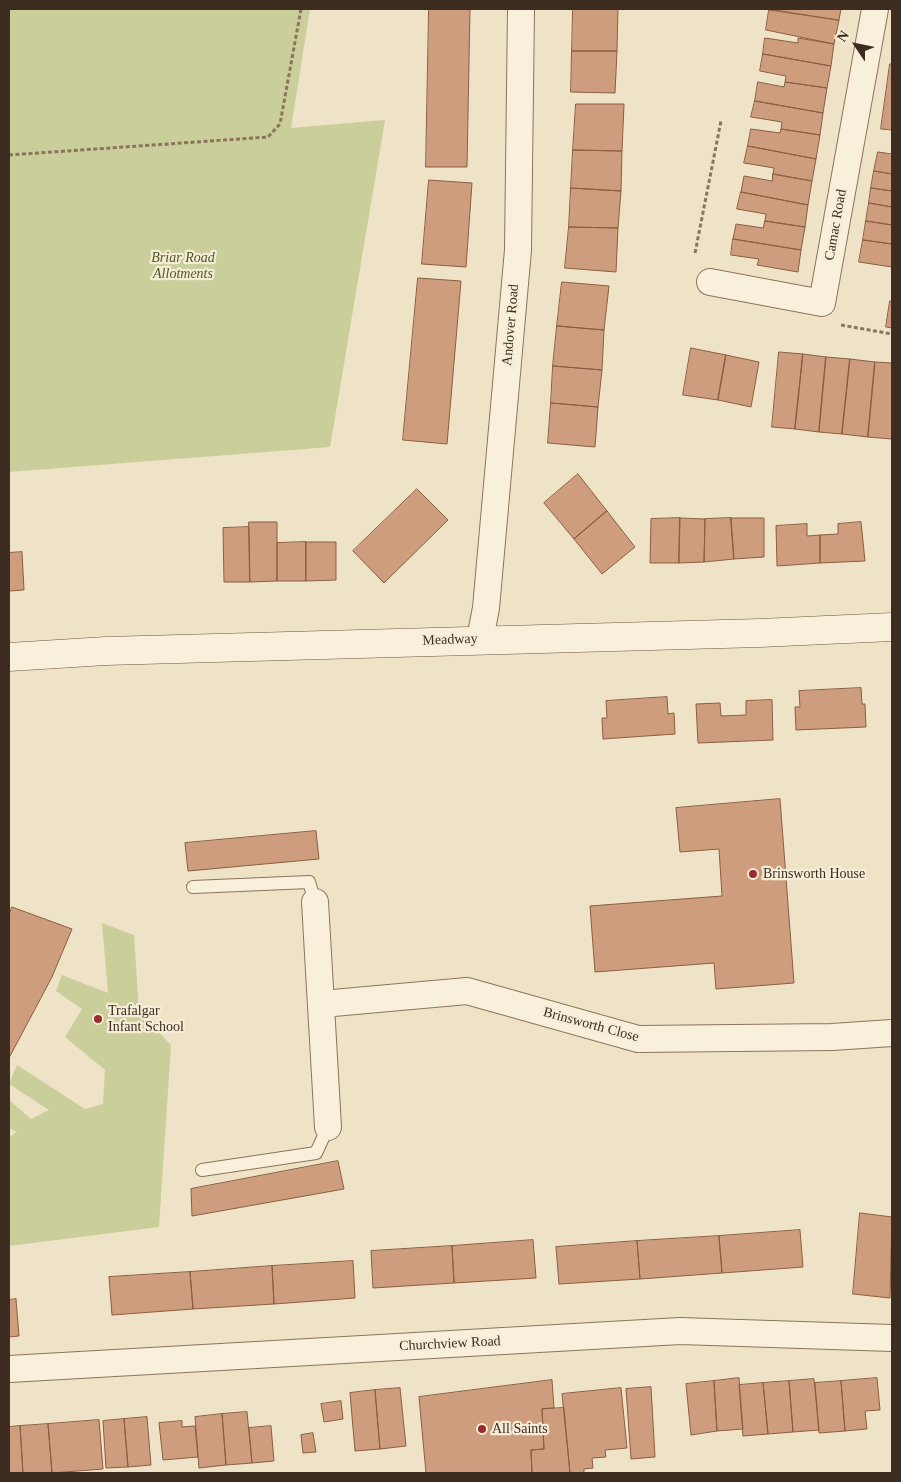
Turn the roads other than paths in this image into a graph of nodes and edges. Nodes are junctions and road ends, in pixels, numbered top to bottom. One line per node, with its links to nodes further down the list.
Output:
1 (522, 9): 6 (street, Andover Road)
2 (875, 9): 3 (street, Camac Road)
3 (882, 36): 4 (street, Camac Road)
4 (710, 282)
5 (892, 627): 6 (street, Meadway)
6 (480, 640): 7 (street, Meadway)
7 (9, 657)
8 (193, 886): 9 (lane)
9 (315, 902): 10 (street)
10 (322, 1004): 11 (street, Brinsworth Close); 12 (street)
11 (892, 1033)
12 (328, 1127): 13 (lane)
13 (202, 1170)
14 (892, 1338): 15 (street, Churchview Road)
15 (9, 1369)

